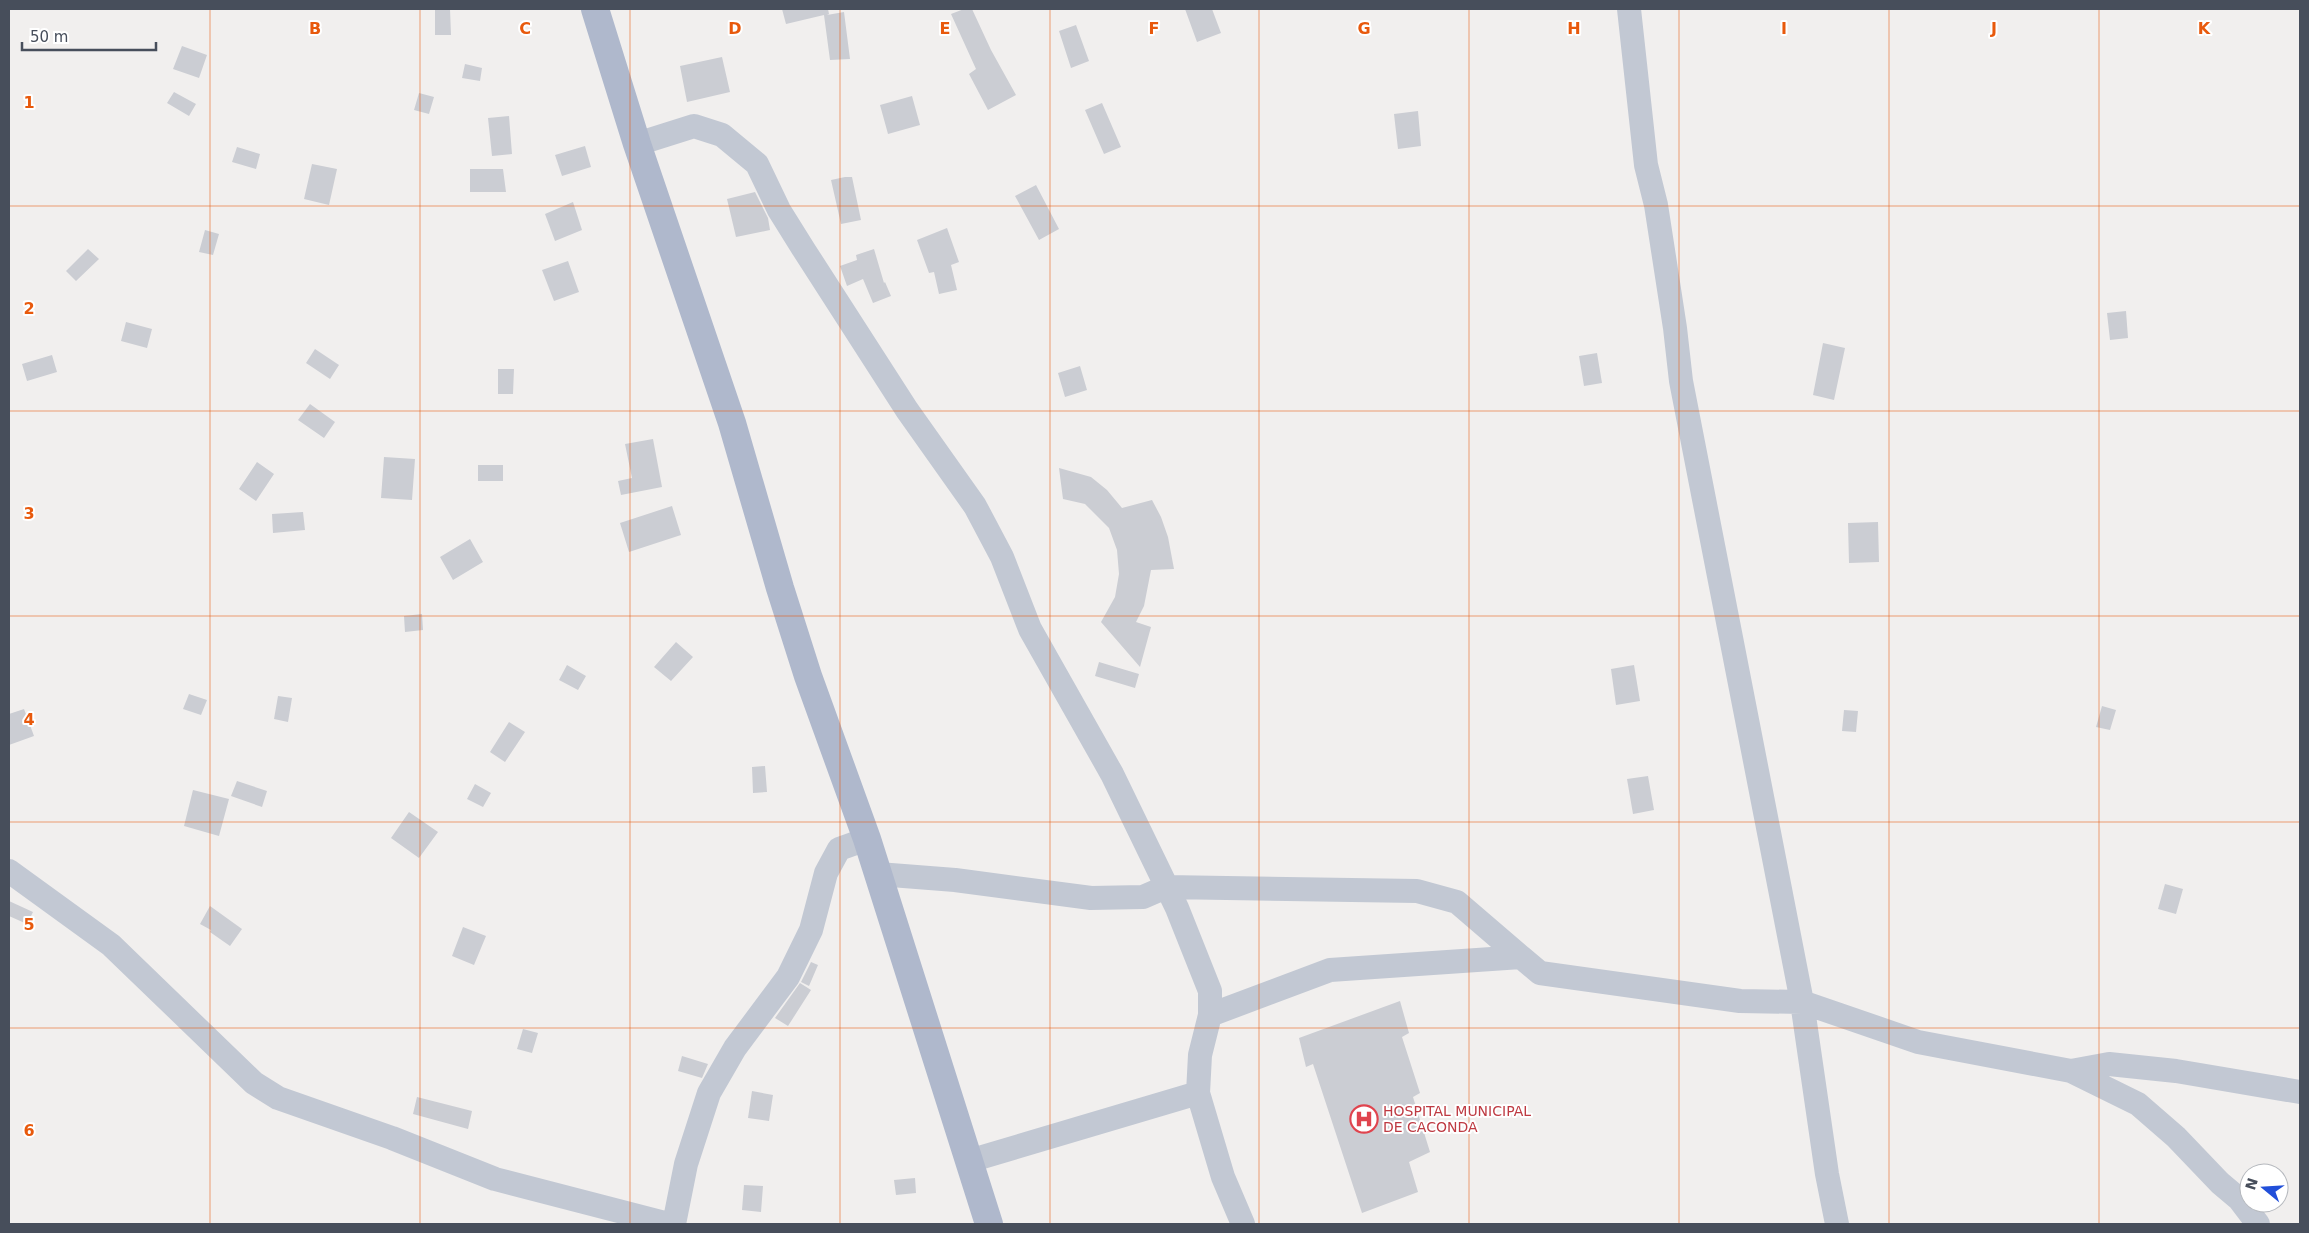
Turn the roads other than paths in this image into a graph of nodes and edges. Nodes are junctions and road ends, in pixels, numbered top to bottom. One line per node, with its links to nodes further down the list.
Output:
1 (595, 9): 3 (main road)
2 (1629, 9): 9 (street)
3 (637, 144): 4 (main road); 7 (street)
4 (867, 839): 6 (main road); 16 (street)
5 (9, 871): 15 (street)
6 (878, 874): 7 (street); 14 (main road)
7 (1166, 887): 8 (street); 10 (street)
8 (1521, 957): 9 (street); 10 (street)
9 (1802, 1002): 11 (street); 19 (street)
10 (1210, 1015): 13 (street)
11 (2071, 1071): 12 (street); 20 (street)
12 (2300, 1092)
13 (1198, 1093): 14 (street); 18 (street)
14 (969, 1161): 17 (main road)
15 (669, 1224)
16 (674, 1224)
17 (989, 1224)
18 (1242, 1224)
19 (1837, 1224)
20 (2258, 1224)

